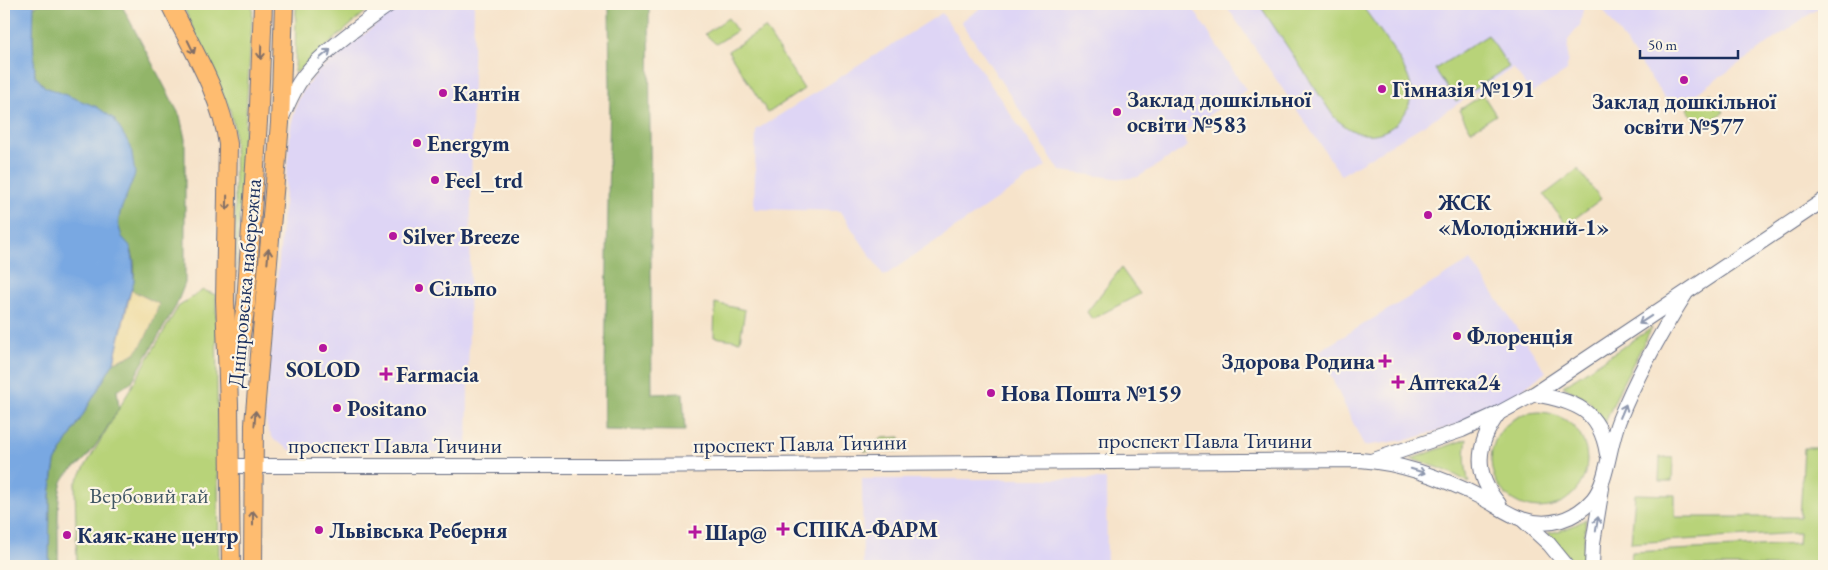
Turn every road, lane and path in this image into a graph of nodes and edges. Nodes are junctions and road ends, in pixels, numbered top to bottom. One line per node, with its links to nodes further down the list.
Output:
1 (170, 4): 9 (main road, Дніпровська набережна, one-way to 9)
2 (263, 4): 9 (main road, Дніпровська набережна, one-way to 9)
3 (284, 4): 5 (main road, Дніпровська набережна)
4 (390, 4): 5 (street, one-way to 4)
5 (280, 123): 14 (main road, Дніпровська набережна, one-way to 5)
6 (1824, 200): 7 (street, проспект Павла Тичини)
7 (1686, 293): 8 (street, проспект Павла Тичини, one-way to 8); 11 (street, проспект Павла Тичини, one-way to 7)
8 (1534, 394): 10 (street, проспект Павла Тичини); 11 (street, проспект Павла Тичини)
9 (229, 405): 13 (main road, Дніпровська набережна)
10 (1499, 413): 12 (street, проспект Павла Тичини); 16 (street, проспект Павла Тичини)
11 (1608, 457): 15 (street, проспект Павла Тичини)
12 (1370, 461): 14 (street, проспект Павла Тичини); 16 (street, проспект Павла Тичини, one-way to 16)
13 (230, 466): 14 (street, проспект Павла Тичини); 18 (main road, Дніпровська набережна)
14 (253, 466): 19 (main road, Дніпровська набережна, one-way to 14)
15 (1604, 481): 17 (street, проспект Павла Тичини); 21 (street, one-way to 15)
16 (1502, 508): 17 (street, проспект Павла Тичини)
17 (1522, 519): 20 (street)
18 (231, 566)
19 (253, 566)
20 (1567, 566)
21 (1592, 566)

